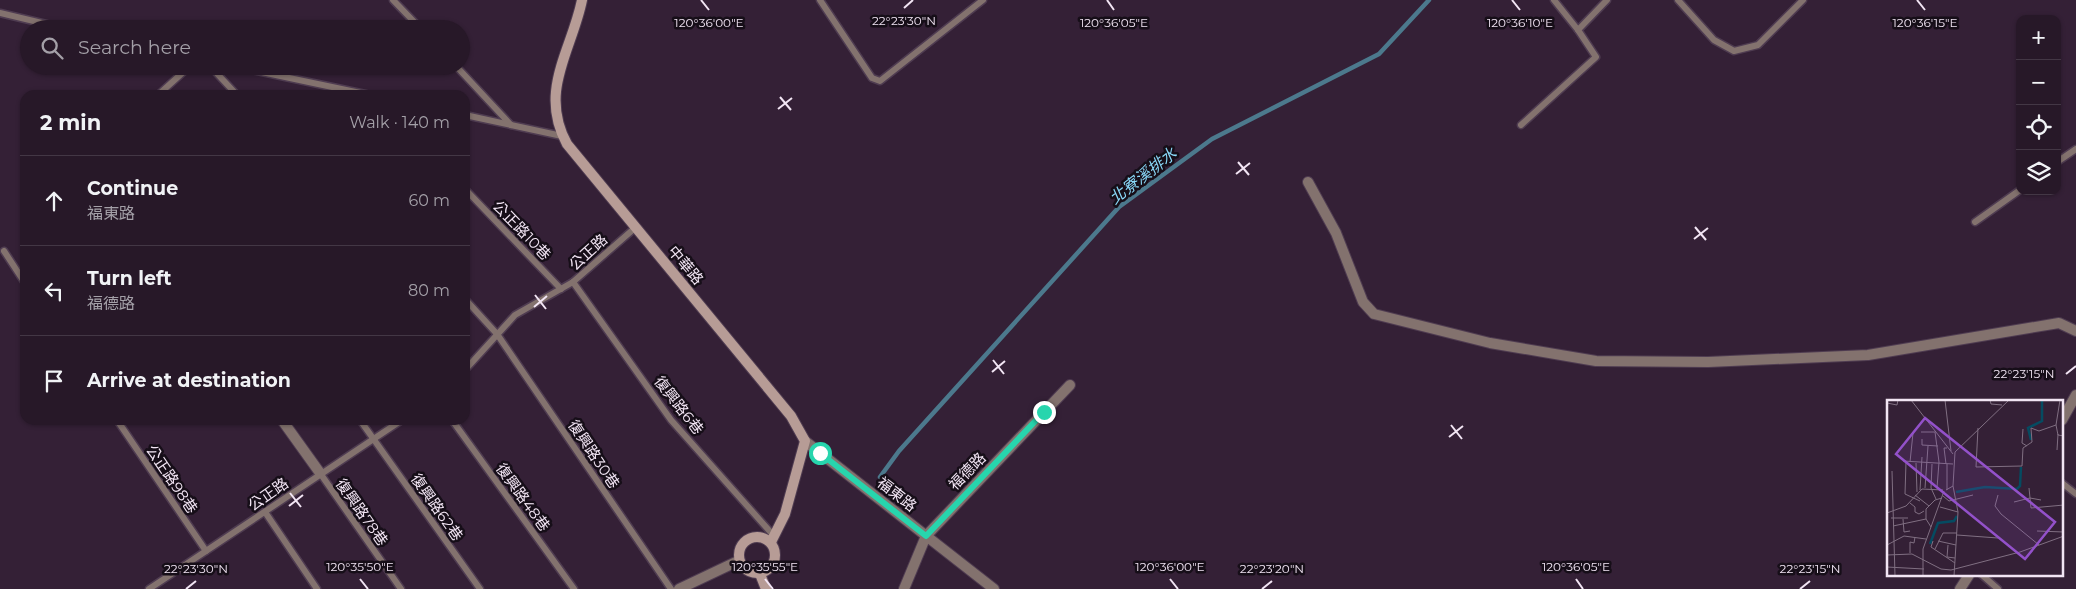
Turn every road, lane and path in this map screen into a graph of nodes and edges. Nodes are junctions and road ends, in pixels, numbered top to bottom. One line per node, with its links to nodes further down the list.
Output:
1 (393, 0): 11 (lane)
2 (582, 0): 23 (street, 中華路)
3 (820, 0): 4 (lane)
4 (983, 0)
5 (1554, 0): 12 (lane)
6 (1607, 0): 12 (lane)
7 (1678, 0): 8 (lane)
8 (1804, 0)
9 (0, 14): 10 (lane)
10 (27, 20)
11 (412, 20)
12 (1578, 30): 21 (lane)
13 (180, 75): 17 (lane)
14 (218, 75): 18 (lane)
15 (276, 75): 19 (lane)
16 (464, 75): 22 (lane)
17 (164, 90)
18 (232, 90)
19 (346, 90)
20 (470, 116): 22 (lane)
21 (1521, 124)
22 (511, 125): 23 (lane)
23 (562, 136): 30 (street, 中華路)
24 (2076, 149): 25 (lane)
25 (2061, 159)
26 (1308, 182): 36 (street)
27 (2016, 193): 29 (lane)
28 (470, 194): 34 (lane, 公正路10巷)
29 (1975, 222)
30 (636, 227): 33 (lane, 公正路); 48 (street, 中華路)
31 (4, 251): 32 (lane)
32 (20, 275)
33 (573, 282): 34 (lane, 公正路); 54 (lane, 復興路6巷)
34 (561, 289): 37 (lane, 公正路)
35 (470, 304): 37 (lane, 復興路30巷)
36 (2076, 331)
37 (497, 334): 38 (lane, 公正路); 65 (lane, 復興路30巷)
38 (470, 364)
39 (1070, 385): 53 (street, 福德路)
40 (2076, 395): 41 (street)
41 (2064, 416)
42 (121, 425): 55 (lane, 公正路98巷)
43 (286, 425): 49 (street)
44 (364, 425): 47 (lane, 復興路62巷)
45 (395, 425): 47 (lane, 公正路)
46 (456, 425): 64 (lane, 復興路48巷)
47 (374, 439): 49 (lane, 公正路); 63 (lane, 復興路62巷)
48 (805, 441): 53 (street, 福東路); 54 (street)
49 (320, 473): 52 (lane, 公正路); 62 (lane, 復興路78巷)
50 (2064, 485): 51 (lane)
51 (2076, 494)
52 (265, 512): 55 (lane, 公正路); 61 (lane)
53 (926, 536): 68 (street, 福德路); 69 (street, 福東路)
54 (773, 539): 56 (street); 57 (street)
55 (206, 551): 60 (lane, 公正路)
56 (738, 561): 57 (street); 66 (street)
57 (760, 574): 67 (street)
58 (1968, 576): 70 (street)
59 (1983, 576): 71 (lane)
60 (154, 588)
61 (318, 589)
62 (401, 589)
63 (480, 589)
64 (574, 589)
65 (671, 589)
66 (679, 589)
67 (766, 589)
68 (904, 589)
69 (994, 589)
70 (1960, 589)
71 (1998, 589)

